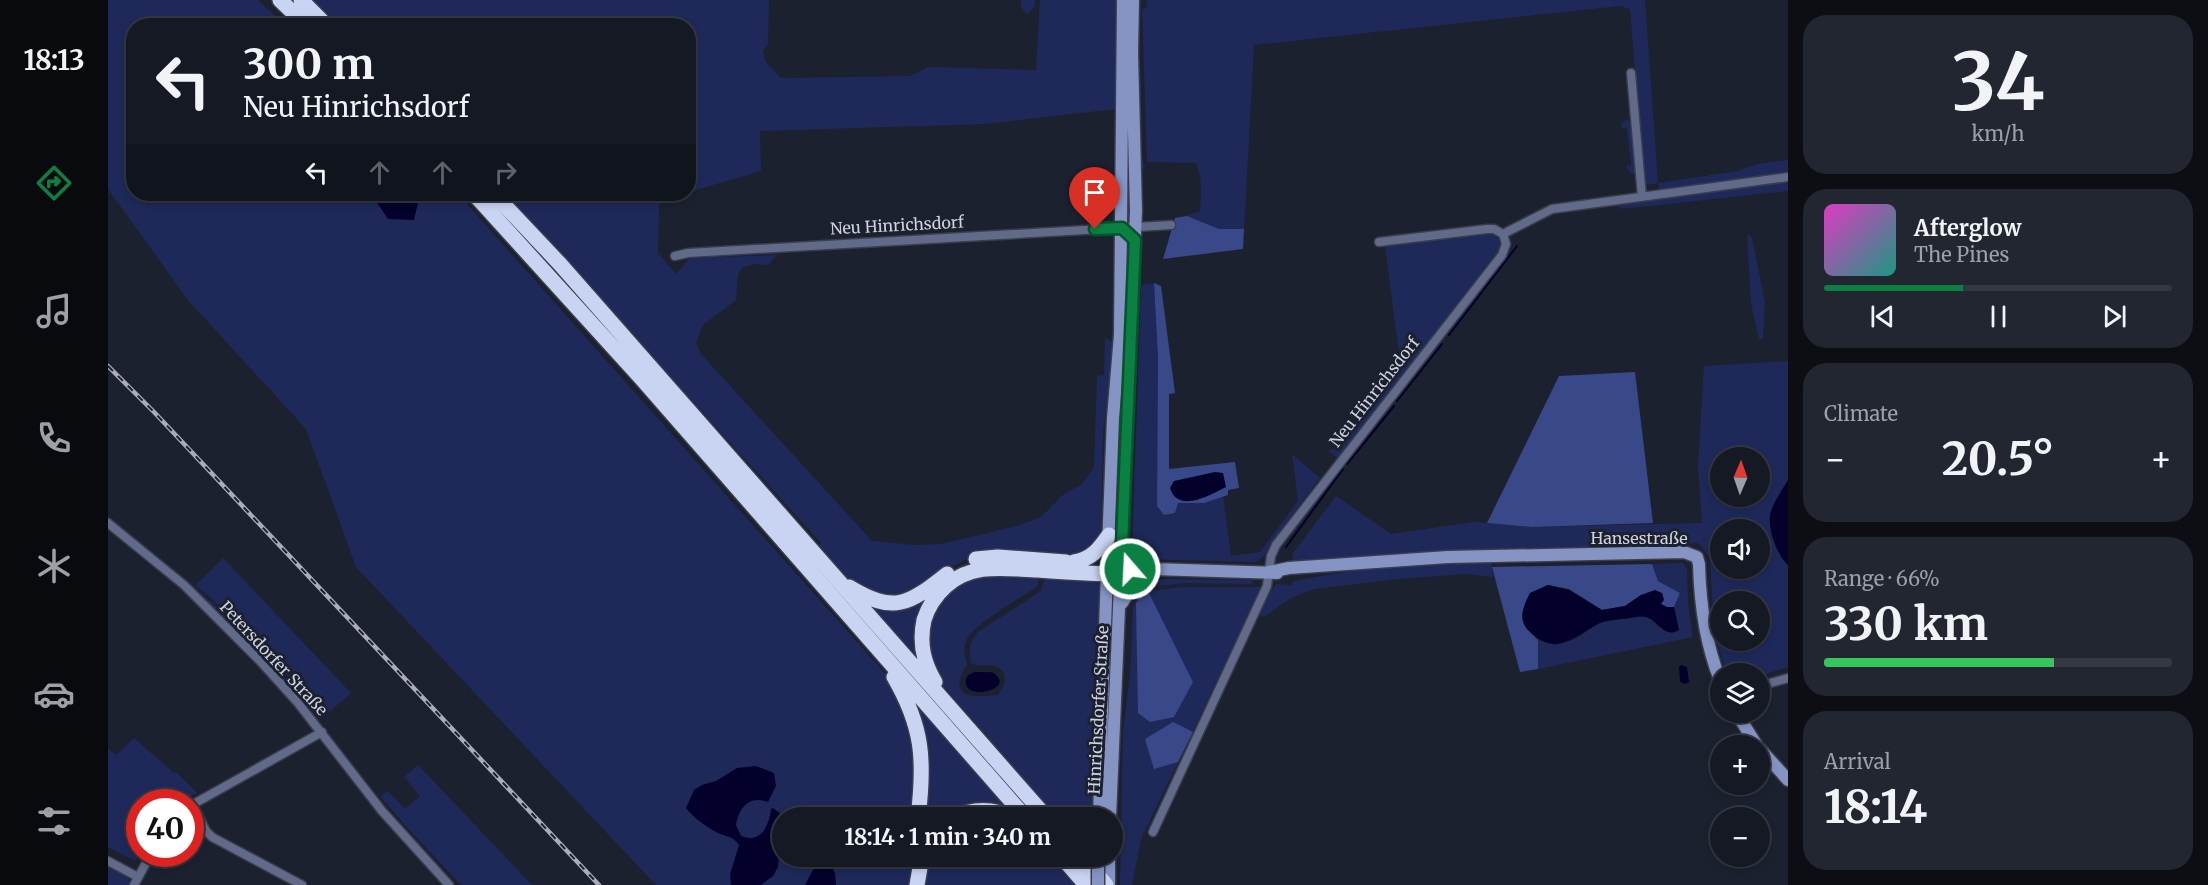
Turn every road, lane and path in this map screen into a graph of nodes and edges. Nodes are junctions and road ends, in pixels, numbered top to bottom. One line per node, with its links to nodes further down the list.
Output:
1 (280, 0): 5 (highway)
2 (301, 0): 6 (highway)
3 (1123, 0): 12 (main road)
4 (1133, 0): 15 (main road)
5 (299, 18)
6 (319, 18)
7 (1631, 74): 9 (street)
8 (1788, 177): 9 (street)
9 (1642, 197): 16 (street)
10 (480, 201): 27 (highway)
11 (501, 201): 25 (highway)
12 (1122, 210): 14 (main road); 15 (main road)
13 (1171, 225): 15 (street)
14 (1122, 228): 15 (main road); 18 (street, Neu Hinrichsdorf); 20 (main road)
15 (1135, 233): 22 (main road)
16 (1503, 234): 17 (street); 24 (street, Neu Hinrichsdorf)
17 (1379, 242)
18 (675, 256)
19 (108, 523): 32 (street, Petersdorfer Straße)
20 (1109, 535): 21 (highway); 22 (main road)
21 (1074, 562): 22 (highway); 25 (highway)
22 (1112, 569): 23 (main road); 26 (main road, Hinrichsdorfer Straße); 31 (highway); 39 (main road, Hinrichsdorfer Straße)
23 (1155, 569): 24 (main road); 26 (main road)
24 (1269, 572): 28 (main road, Hansestraße); 42 (street, Neu Hinrichsdorf)
25 (837, 580): 31 (highway)
26 (1120, 606): 40 (main road, Hinrichsdorfer Straße)
27 (871, 641): 36 (highway); 37 (highway)
28 (1715, 663)
29 (1788, 678): 30 (street)
30 (1770, 683)
31 (956, 715): 38 (highway)
32 (322, 732): 35 (street); 53 (street, Petersdorfer Straße)
33 (1770, 760): 34 (main road)
34 (1788, 780)
35 (204, 799)
36 (919, 807)
37 (1016, 807)
38 (1037, 807)
39 (1100, 807)
40 (1111, 807)
41 (204, 827): 52 (street)
42 (1153, 832)
43 (108, 861): 51 (street)
44 (144, 867): 51 (street)
45 (914, 867): 54 (highway)
46 (919, 867): 54 (highway)
47 (1070, 867): 55 (highway)
48 (1091, 867): 57 (highway)
49 (1102, 867): 56 (main road, bridge)
50 (1106, 867): 57 (main road)
51 (136, 881)
52 (302, 885)
53 (449, 885)
54 (915, 885)
55 (1086, 885)
56 (1098, 885)
57 (1108, 885)

